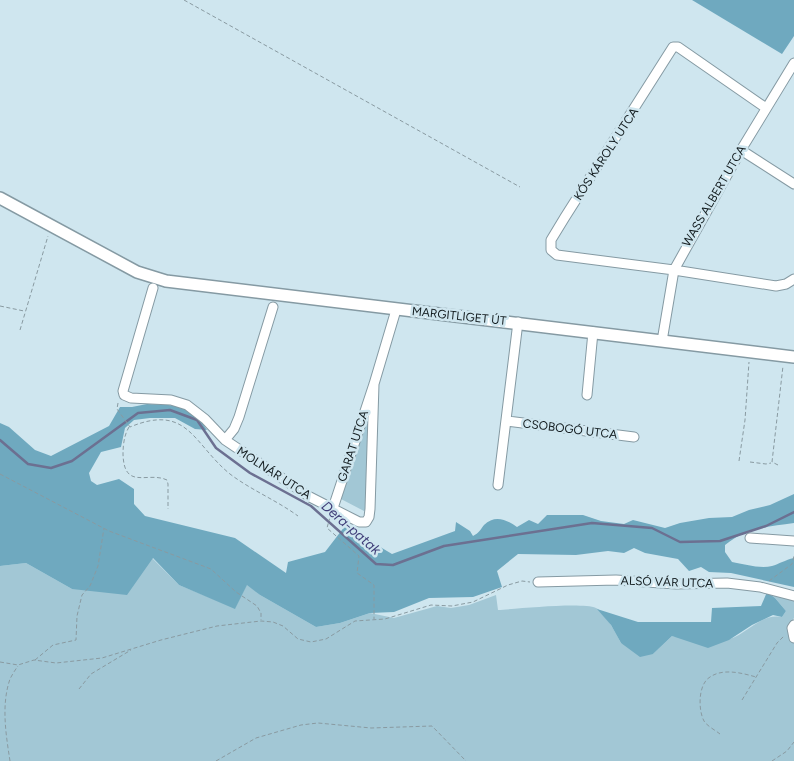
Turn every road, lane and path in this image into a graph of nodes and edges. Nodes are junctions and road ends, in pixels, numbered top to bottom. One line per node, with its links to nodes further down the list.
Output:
1 (184, 0): 6 (path)
2 (794, 63): 3 (street, WASS ALBERT UTCA)
3 (766, 108): 4 (street, WASS ALBERT UTCA); 9 (street, KÓS KÁROLY UTCA)
4 (740, 150): 5 (street); 9 (street, WASS ALBERT UTCA)
5 (794, 184)
6 (520, 187)
7 (0, 198): 8 (main road, MARGITLIGET ÚT)
8 (51, 226): 14 (main road, MARGITLIGET ÚT); 15 (path)
9 (674, 270): 10 (street); 19 (street, WASS ALBERT UTCA)
10 (794, 279)
11 (153, 288): 23 (street)
12 (0, 306): 15 (path)
13 (273, 307): 28 (street, MOLNÁR UTCA)
14 (396, 310): 16 (main road, MARGITLIGET ÚT); 22 (street, GARAT UTCA)
15 (25, 312): 17 (path)
16 (518, 322): 18 (main road, MARGITLIGET ÚT); 25 (street, CSOBOGÓ UTCA)
17 (20, 330)
18 (593, 332): 19 (main road, MARGITLIGET ÚT); 24 (street)
19 (662, 341): 20 (main road, MARGITLIGET ÚT)
20 (750, 352): 21 (main road, MARGITLIGET ÚT); 29 (path)
21 (789, 356): 31 (path)
22 (374, 384): 36 (street, GARAT UTCA); 37 (street, GARAT UTCA)
23 (122, 390): 26 (path); 28 (street, MOLNÁR UTCA)
24 (587, 395)
25 (507, 421): 27 (street, CSOBOGÓ UTCA); 34 (street, CSOBOGÓ UTCA)
26 (130, 427): 35 (path); 38 (path)
27 (634, 437)
28 (226, 440): 37 (street, MOLNÁR UTCA)
29 (739, 460)
30 (750, 462): 31 (path)
31 (772, 462): 32 (path)
32 (778, 465)
33 (0, 474): 39 (path)
34 (498, 485)
35 (168, 509)
36 (370, 509): 37 (street, MOLNÁR UTCA)
37 (332, 510): 46 (path)
38 (298, 516)
39 (104, 527): 47 (path); 50 (path)
40 (750, 538): 41 (street)
41 (794, 540)
42 (794, 556): 44 (path)
43 (538, 582): 44 (street, ALSÓ VÁR UTCA); 46 (path)
44 (760, 587): 45 (street, ALSÓ VÁR UTCA)
45 (794, 596)
46 (374, 620): 47 (path)
47 (261, 621): 49 (path)
48 (793, 632): 53 (path)
49 (133, 649): 50 (path); 54 (path)
50 (34, 660): 52 (path)
51 (0, 662): 52 (path)
52 (18, 665): 60 (path)
53 (756, 677): 55 (path); 56 (path)
54 (79, 689)
55 (742, 700)
56 (720, 734)
57 (794, 742): 59 (path)
58 (794, 746): 59 (path)
59 (790, 747): 63 (path)
60 (10, 761)
61 (216, 761): 62 (path)
62 (466, 761)
63 (772, 761)

